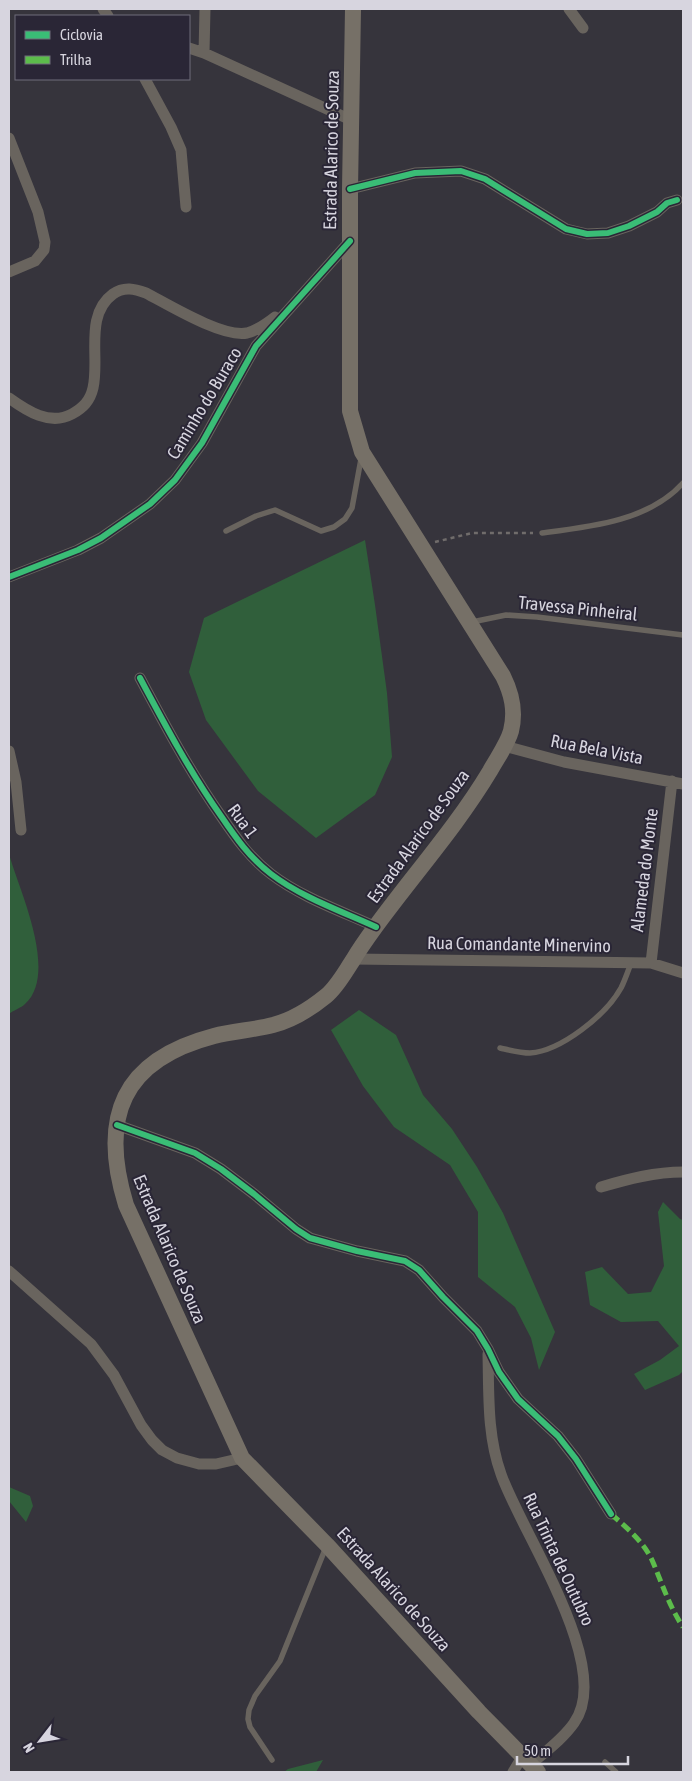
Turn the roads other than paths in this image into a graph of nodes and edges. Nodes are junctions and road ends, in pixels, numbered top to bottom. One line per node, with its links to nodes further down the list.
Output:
1 (205, 9): 6 (street)
2 (353, 9): 8 (main road, Estrada Alarico de Souza)
3 (569, 9): 4 (street)
4 (583, 28)
5 (190, 48): 6 (street)
6 (204, 53): 8 (street)
7 (145, 80): 12 (street)
8 (351, 120): 10 (main road, Estrada Alarico de Souza)
9 (9, 138): 14 (street)
10 (350, 190): 11 (street); 13 (main road, Estrada Alarico de Souza)
11 (680, 199)
12 (186, 206)
13 (350, 241): 15 (street, Caminho do Buraco); 17 (main road, Estrada Alarico de Souza)
14 (9, 272)
15 (292, 304): 16 (street); 21 (street, Caminho do Buraco)
16 (9, 398)
17 (362, 452): 19 (lane); 22 (main road, Estrada Alarico de Souza)
18 (683, 483): 20 (lane)
19 (226, 531)
20 (542, 533)
21 (9, 577)
22 (470, 622): 23 (lane, Travessa Pinheiral); 25 (main road, Estrada Alarico de Souza)
23 (683, 635)
24 (140, 678): 29 (street, Rua 1)
25 (504, 746): 27 (street, Rua Bela Vista); 29 (main road, Estrada Alarico de Souza)
26 (9, 751): 28 (street)
27 (678, 782): 32 (street, Alameda do Monte)
28 (21, 830)
29 (376, 927): 30 (main road, Estrada Alarico de Souza)
30 (353, 960): 31 (street, Rua Comandante Minervino); 35 (main road, Estrada Alarico de Souza)
31 (631, 963): 32 (street, Rua Comandante Minervino); 34 (lane)
32 (650, 963): 33 (street, Rua Comandante Minervino)
33 (683, 973)
34 (500, 1048)
35 (117, 1125): 39 (street); 40 (main road, Estrada Alarico de Souza)
36 (683, 1172): 37 (street)
37 (601, 1186)
38 (9, 1270): 40 (street)
39 (488, 1349): 41 (street); 45 (street, Rua Trinta de Outubro)
40 (242, 1458): 42 (main road, Estrada Alarico de Souza)
41 (611, 1514)
42 (327, 1545): 43 (lane); 45 (main road, Estrada Alarico de Souza)
43 (272, 1760)
44 (604, 1762): 47 (lane)
45 (530, 1765): 46 (street, Rua Trinta de Outubro)
46 (513, 1772)
47 (616, 1772)

